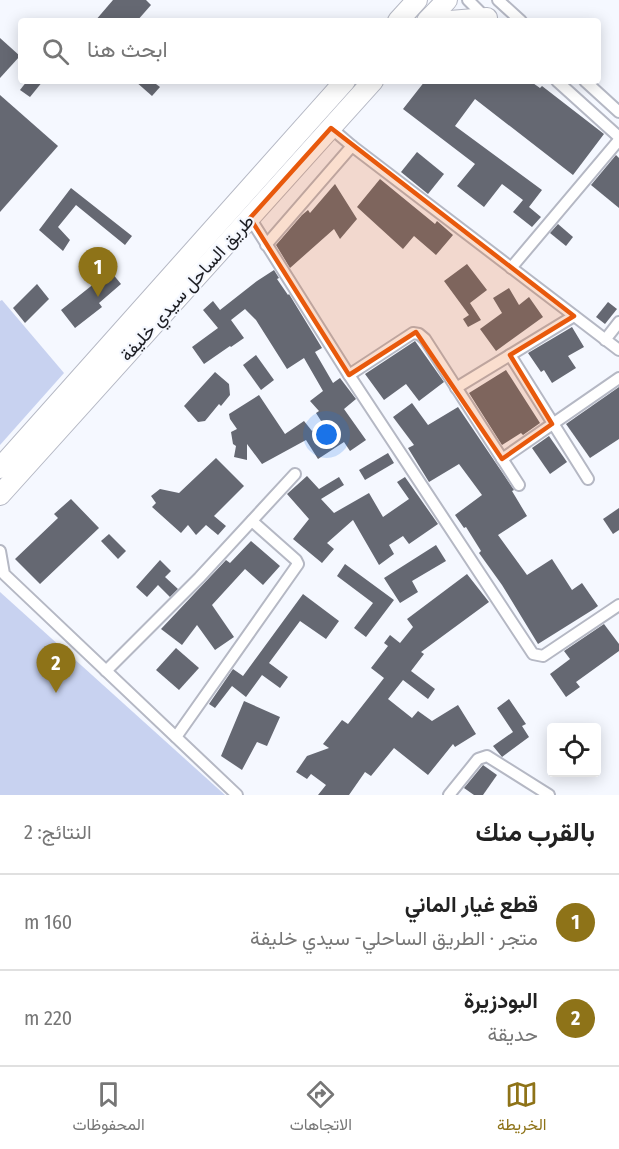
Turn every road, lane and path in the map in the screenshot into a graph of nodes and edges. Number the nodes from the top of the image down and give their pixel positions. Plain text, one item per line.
1 (417, 0) edge
2 (447, 0) edge
3 (468, 0) edge
4 (498, 0) edge
5 (401, 18) edge
6 (430, 18) edge
7 (486, 18) edge
8 (518, 18) edge
9 (342, 84) edge
10 (370, 84) edge
11 (560, 84) edge
12 (588, 84) edge
13 (619, 112) edge
14 (331, 128) junction
15 (619, 139) edge
16 (352, 146) junction
17 (250, 218) junction
18 (266, 245) junction
19 (511, 268) junction
20 (574, 316) junction
21 (619, 322) edge
22 (605, 340) junction
23 (619, 350) edge
24 (510, 355) junction
25 (349, 375) junction
26 (619, 378) edge
27 (456, 388) junction
28 (552, 424) junction
29 (502, 459) junction
30 (0, 468) edge
31 (295, 474) dead end
32 (588, 479) dead end
33 (519, 485) dead end
34 (0, 499) edge
35 (252, 521) junction
36 (0, 551) edge
37 (2, 575) edge
38 (619, 605) edge
39 (106, 671) junction
40 (176, 737) junction
41 (237, 795) edge
42 (449, 795) edge
43 (549, 795) edge

1 - 5 highway
2 - 6 highway
3 - 7 street
4 - 8 street
9 - 30 highway
10 - 14 highway, طريق الساحل سيدي خليفة
11 - 15 street
12 - 13 street
14 - 16 street
14 - 17 highway, طريق الساحل سيدي خليفة
15 - 19 street
16 - 18 street
16 - 19 street
17 - 18 street
17 - 34 highway, طريق الساحل سيدي خليفة
18 - 25 street
19 - 20 street
20 - 22 street
20 - 24 street
21 - 22 street
22 - 23 street
24 - 27 street
24 - 28 street
25 - 27 street
25 - 38 street
26 - 28 street
27 - 29 street
28 - 29 street
28 - 32 street
29 - 33 street
31 - 35 street
35 - 39 street
35 - 40 street
36 - 37 street
37 - 39 street
39 - 40 street
40 - 41 street
42 - 43 street

